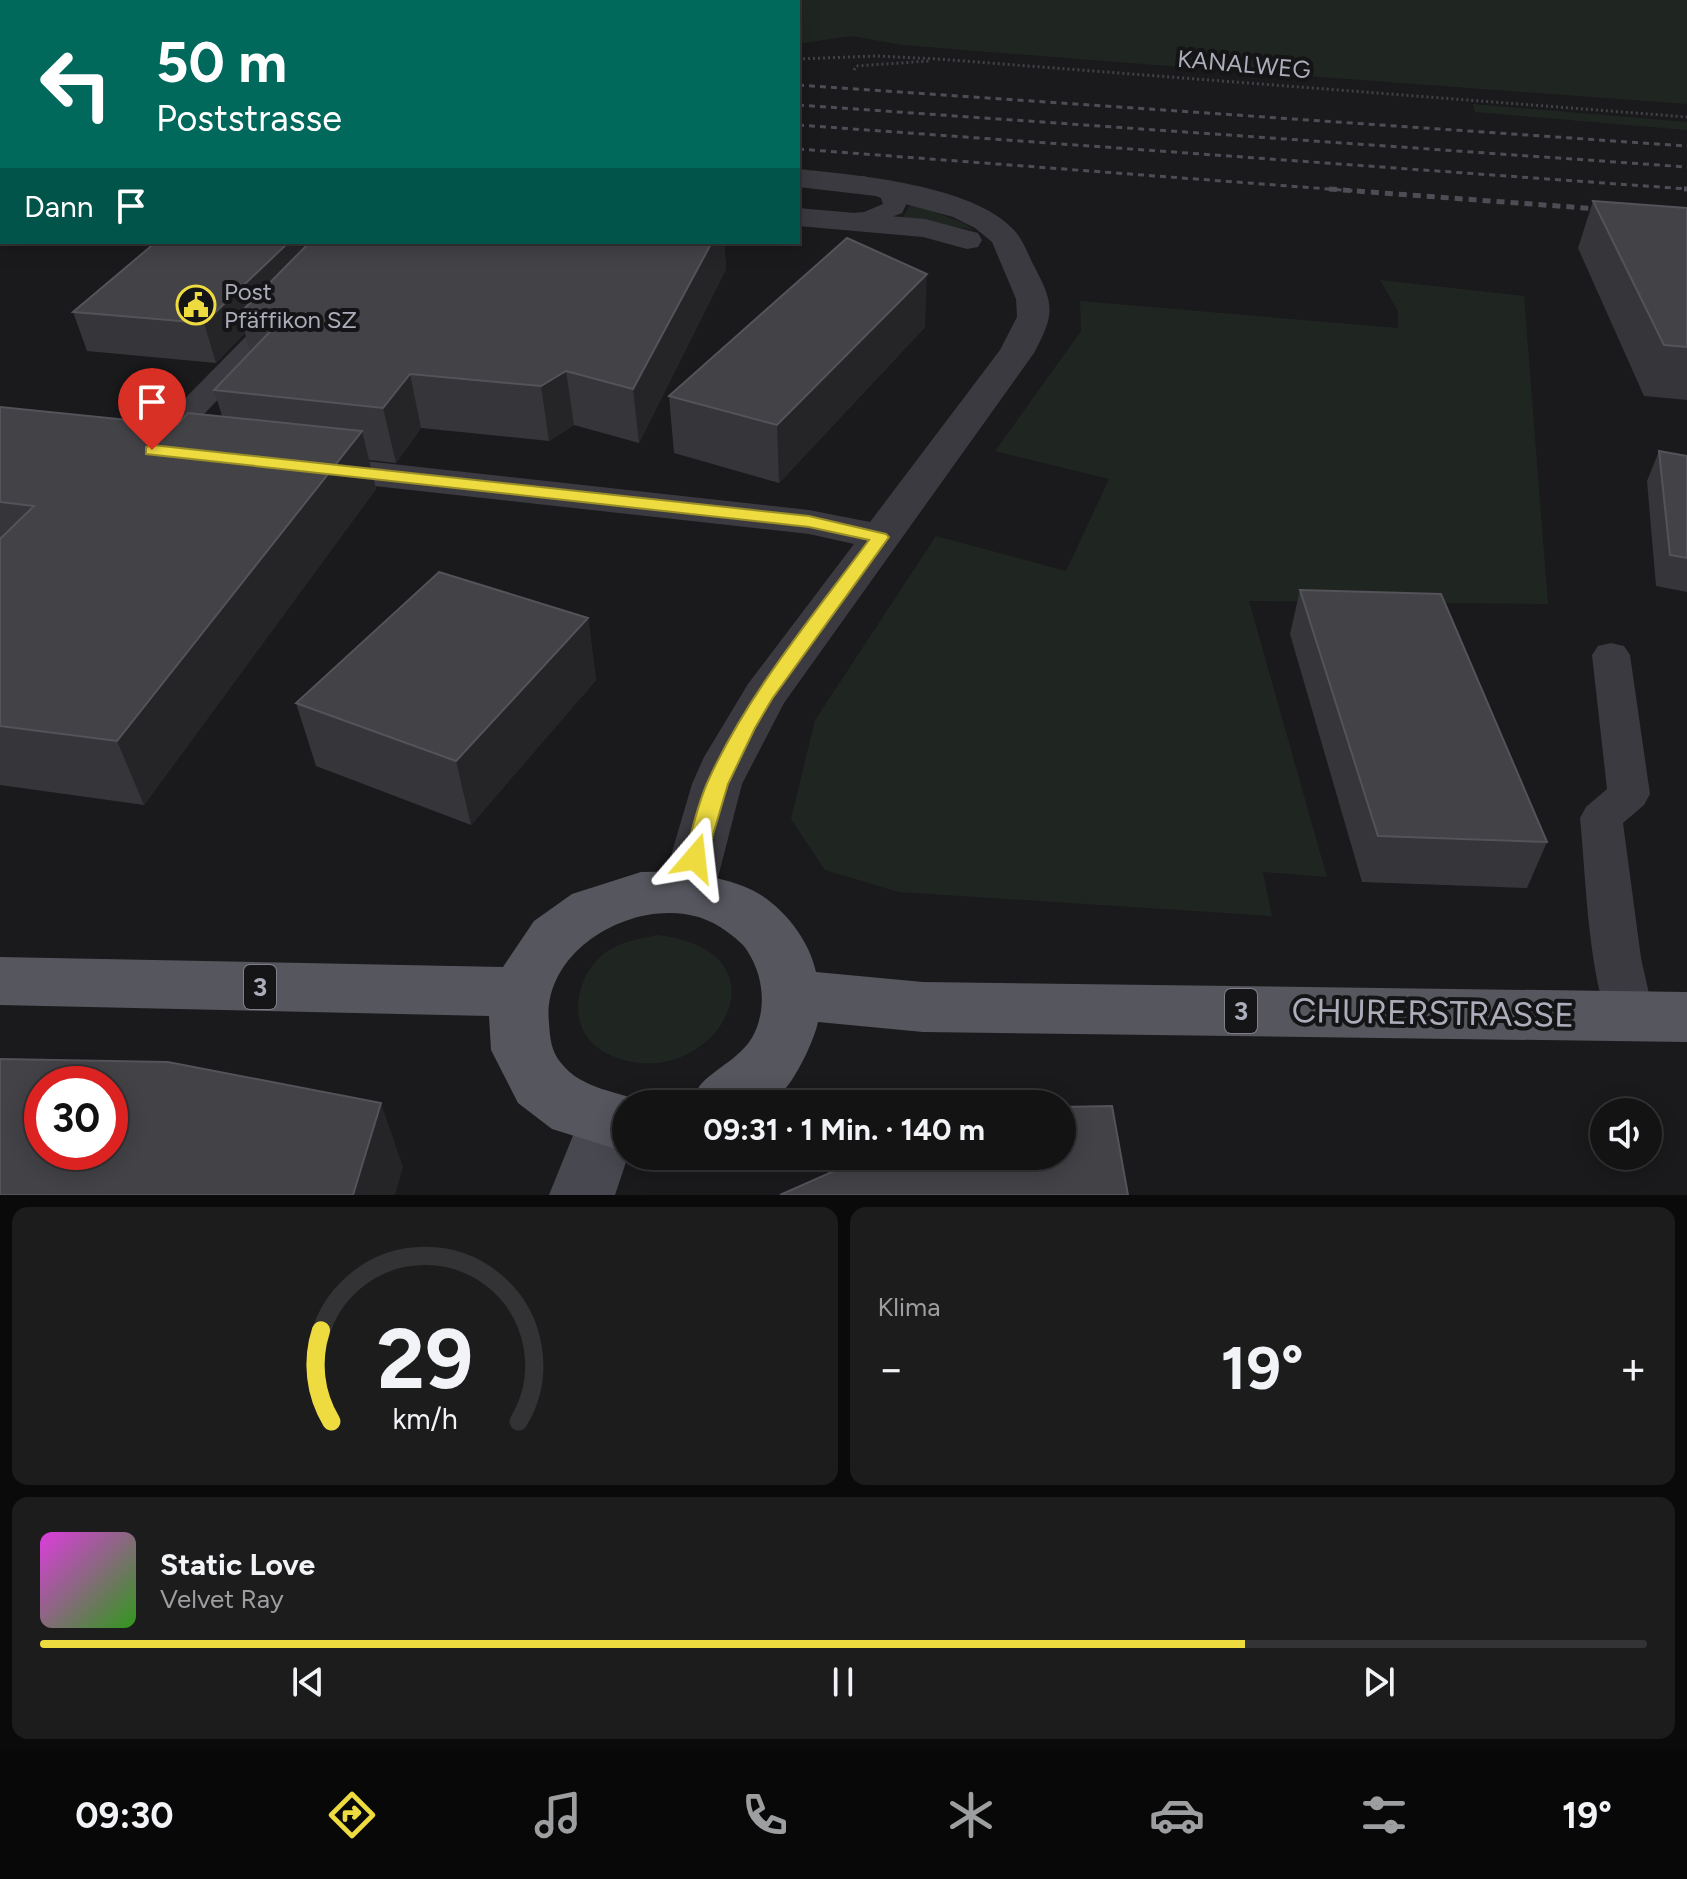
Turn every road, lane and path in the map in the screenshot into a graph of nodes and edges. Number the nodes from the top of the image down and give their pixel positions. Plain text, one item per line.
1 (800, 59) edge
2 (938, 59) junction
3 (854, 70) dead end
4 (1687, 117) edge
5 (800, 178) edge
6 (864, 183) junction
7 (800, 217) edge
8 (835, 220) junction
9 (1016, 263) junction
10 (301, 296) edge
11 (136, 448) joint
12 (197, 455) edge
13 (272, 463) edge
14 (880, 537) junction
15 (1611, 655) dead end
16 (687, 893) junction
17 (0, 981) edge
18 (520, 992) junction
19 (795, 995) junction
20 (1630, 1016) junction
21 (1687, 1017) edge
22 (742, 1090) edge
23 (612, 1120) edge
24 (612, 1132) edge
25 (582, 1195) edge

1 - 2 path, KANALWEG
2 - 3 path
2 - 4 path, KANALWEG
5 - 6 street
6 - 8 lane
6 - 9 street
7 - 8 street
8 - 9 street
9 - 14 street
10 - 11 lane
11 - 12 street
13 - 14 street
14 - 16 street
15 - 20 lane
16 - 18 main road
16 - 19 main road
17 - 18 main road, 3
18 - 23 main road
19 - 20 main road, CHURERSTRASSE / 3
19 - 22 main road
20 - 21 main road, CHURERSTRASSE / 3
24 - 25 street

